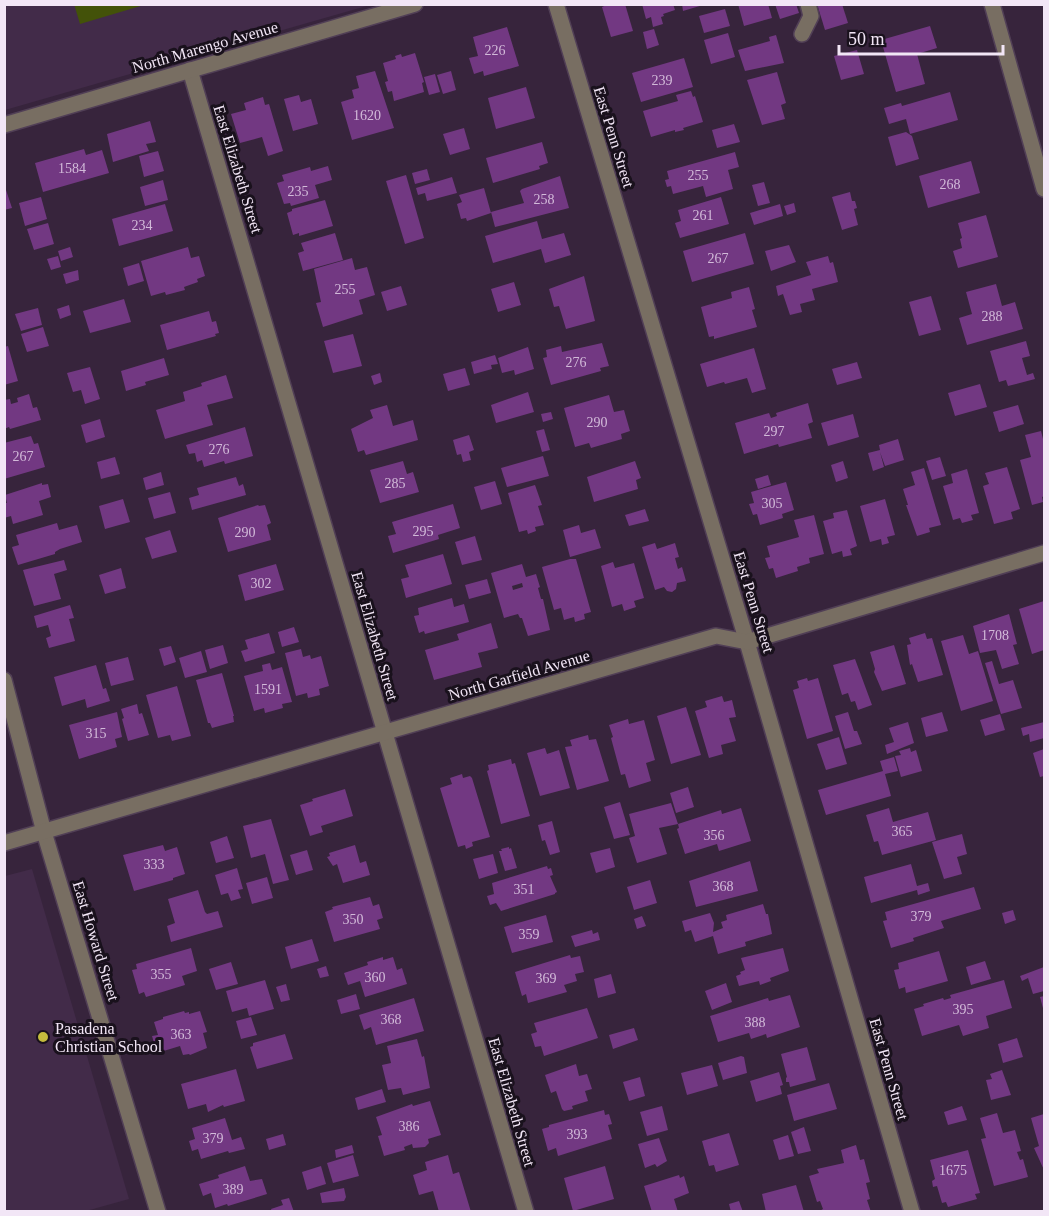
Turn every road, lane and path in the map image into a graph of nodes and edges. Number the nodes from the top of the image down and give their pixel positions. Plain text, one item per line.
1 (415, 4) edge
2 (556, 4) edge
3 (808, 4) edge
4 (992, 4) edge
5 (802, 34) dead end
6 (190, 70) junction
7 (4, 125) edge
8 (1044, 189) edge
9 (1044, 553) edge
10 (747, 642) junction
11 (4, 680) edge
12 (384, 732) junction
13 (44, 832) junction
14 (4, 843) edge
15 (158, 1212) edge
16 (526, 1212) edge
17 (912, 1212) edge

1 - 6 street, North Marengo Avenue
2 - 10 street, East Penn Street
3 - 5 street
4 - 8 street
6 - 7 street, North Marengo Avenue
6 - 12 street, East Elizabeth Street
9 - 10 street, North Garfield Avenue
10 - 12 street, North Garfield Avenue
10 - 17 street, East Penn Street
11 - 13 street, East Howard Street
12 - 13 street, North Garfield Avenue
12 - 16 street, East Elizabeth Street
13 - 14 street, North Garfield Avenue
13 - 15 street, East Howard Street

